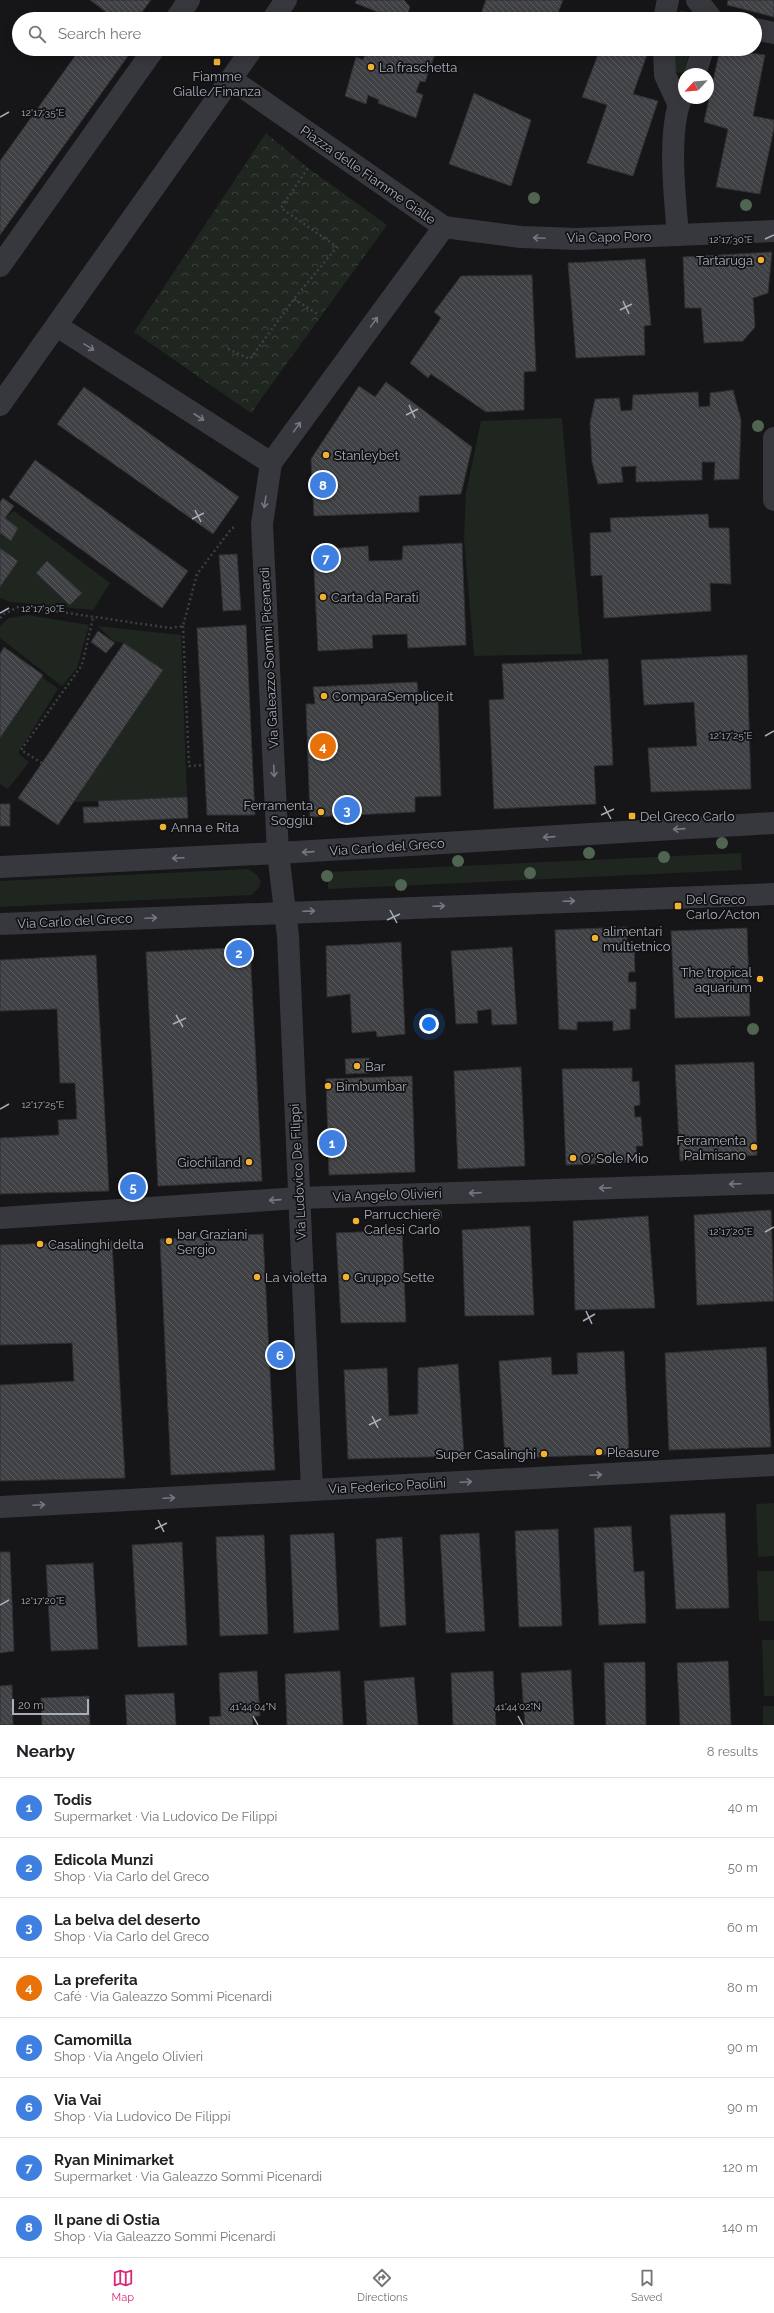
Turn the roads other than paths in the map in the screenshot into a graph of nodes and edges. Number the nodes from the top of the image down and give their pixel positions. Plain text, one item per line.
1 (189, 0) edge
2 (286, 0) edge
3 (668, 0) edge
4 (697, 0) edge
5 (716, 0) edge
6 (181, 12) edge
7 (277, 12) edge
8 (665, 12) edge
9 (707, 12) edge
10 (714, 12) edge
11 (762, 30) edge
12 (774, 33) edge
13 (149, 56) edge
14 (247, 56) edge
15 (664, 56) edge
16 (701, 56) edge
17 (697, 68) edge
18 (231, 79) junction
19 (678, 94) edge
20 (680, 104) edge
21 (444, 228) junction
22 (774, 231) edge
23 (678, 235) junction
24 (0, 266) edge
25 (56, 326) junction
26 (0, 405) edge
27 (774, 438) edge
28 (271, 463) junction
29 (774, 500) edge
30 (774, 823) edge
31 (278, 854) junction
32 (0, 867) edge
33 (774, 894) edge
34 (284, 912) junction
35 (0, 924) edge
36 (774, 1183) edge
37 (299, 1198) junction
38 (0, 1218) edge
39 (774, 1465) edge
40 (312, 1490) junction
41 (0, 1507) edge

1 - 6 street
2 - 7 street
3 - 8 street
4 - 9 street
5 - 10 street
11 - 12 street
13 - 24 street
14 - 18 street
15 - 19 street
16 - 17 street
18 - 21 street, Piazza delle Fiamme Gialle
18 - 25 street
20 - 23 street
23 -> 21 street, Via Capo Poro
28 -> 21 street, Piazza delle Fiamme Gialle
22 - 23 street, Via Capo Poro
25 - 26 street
25 -> 28 street
27 - 29 street
28 -> 31 street, Via Galeazzo Sommi Picenardi
30 -> 31 street, Via Carlo del Greco
31 -> 32 street, Via Carlo del Greco
31 - 34 street, Via Ludovico De Filippi
34 -> 33 street, Via Carlo del Greco
35 -> 34 street, Via Carlo del Greco
34 - 37 street, Via Ludovico De Filippi
36 -> 37 street, Via Angelo Olivieri
37 -> 38 street, Via Angelo Olivieri
37 - 40 street, Via Ludovico De Filippi
40 -> 39 street, Via Federico Paolini
41 -> 40 street, Via Federico Paolini

